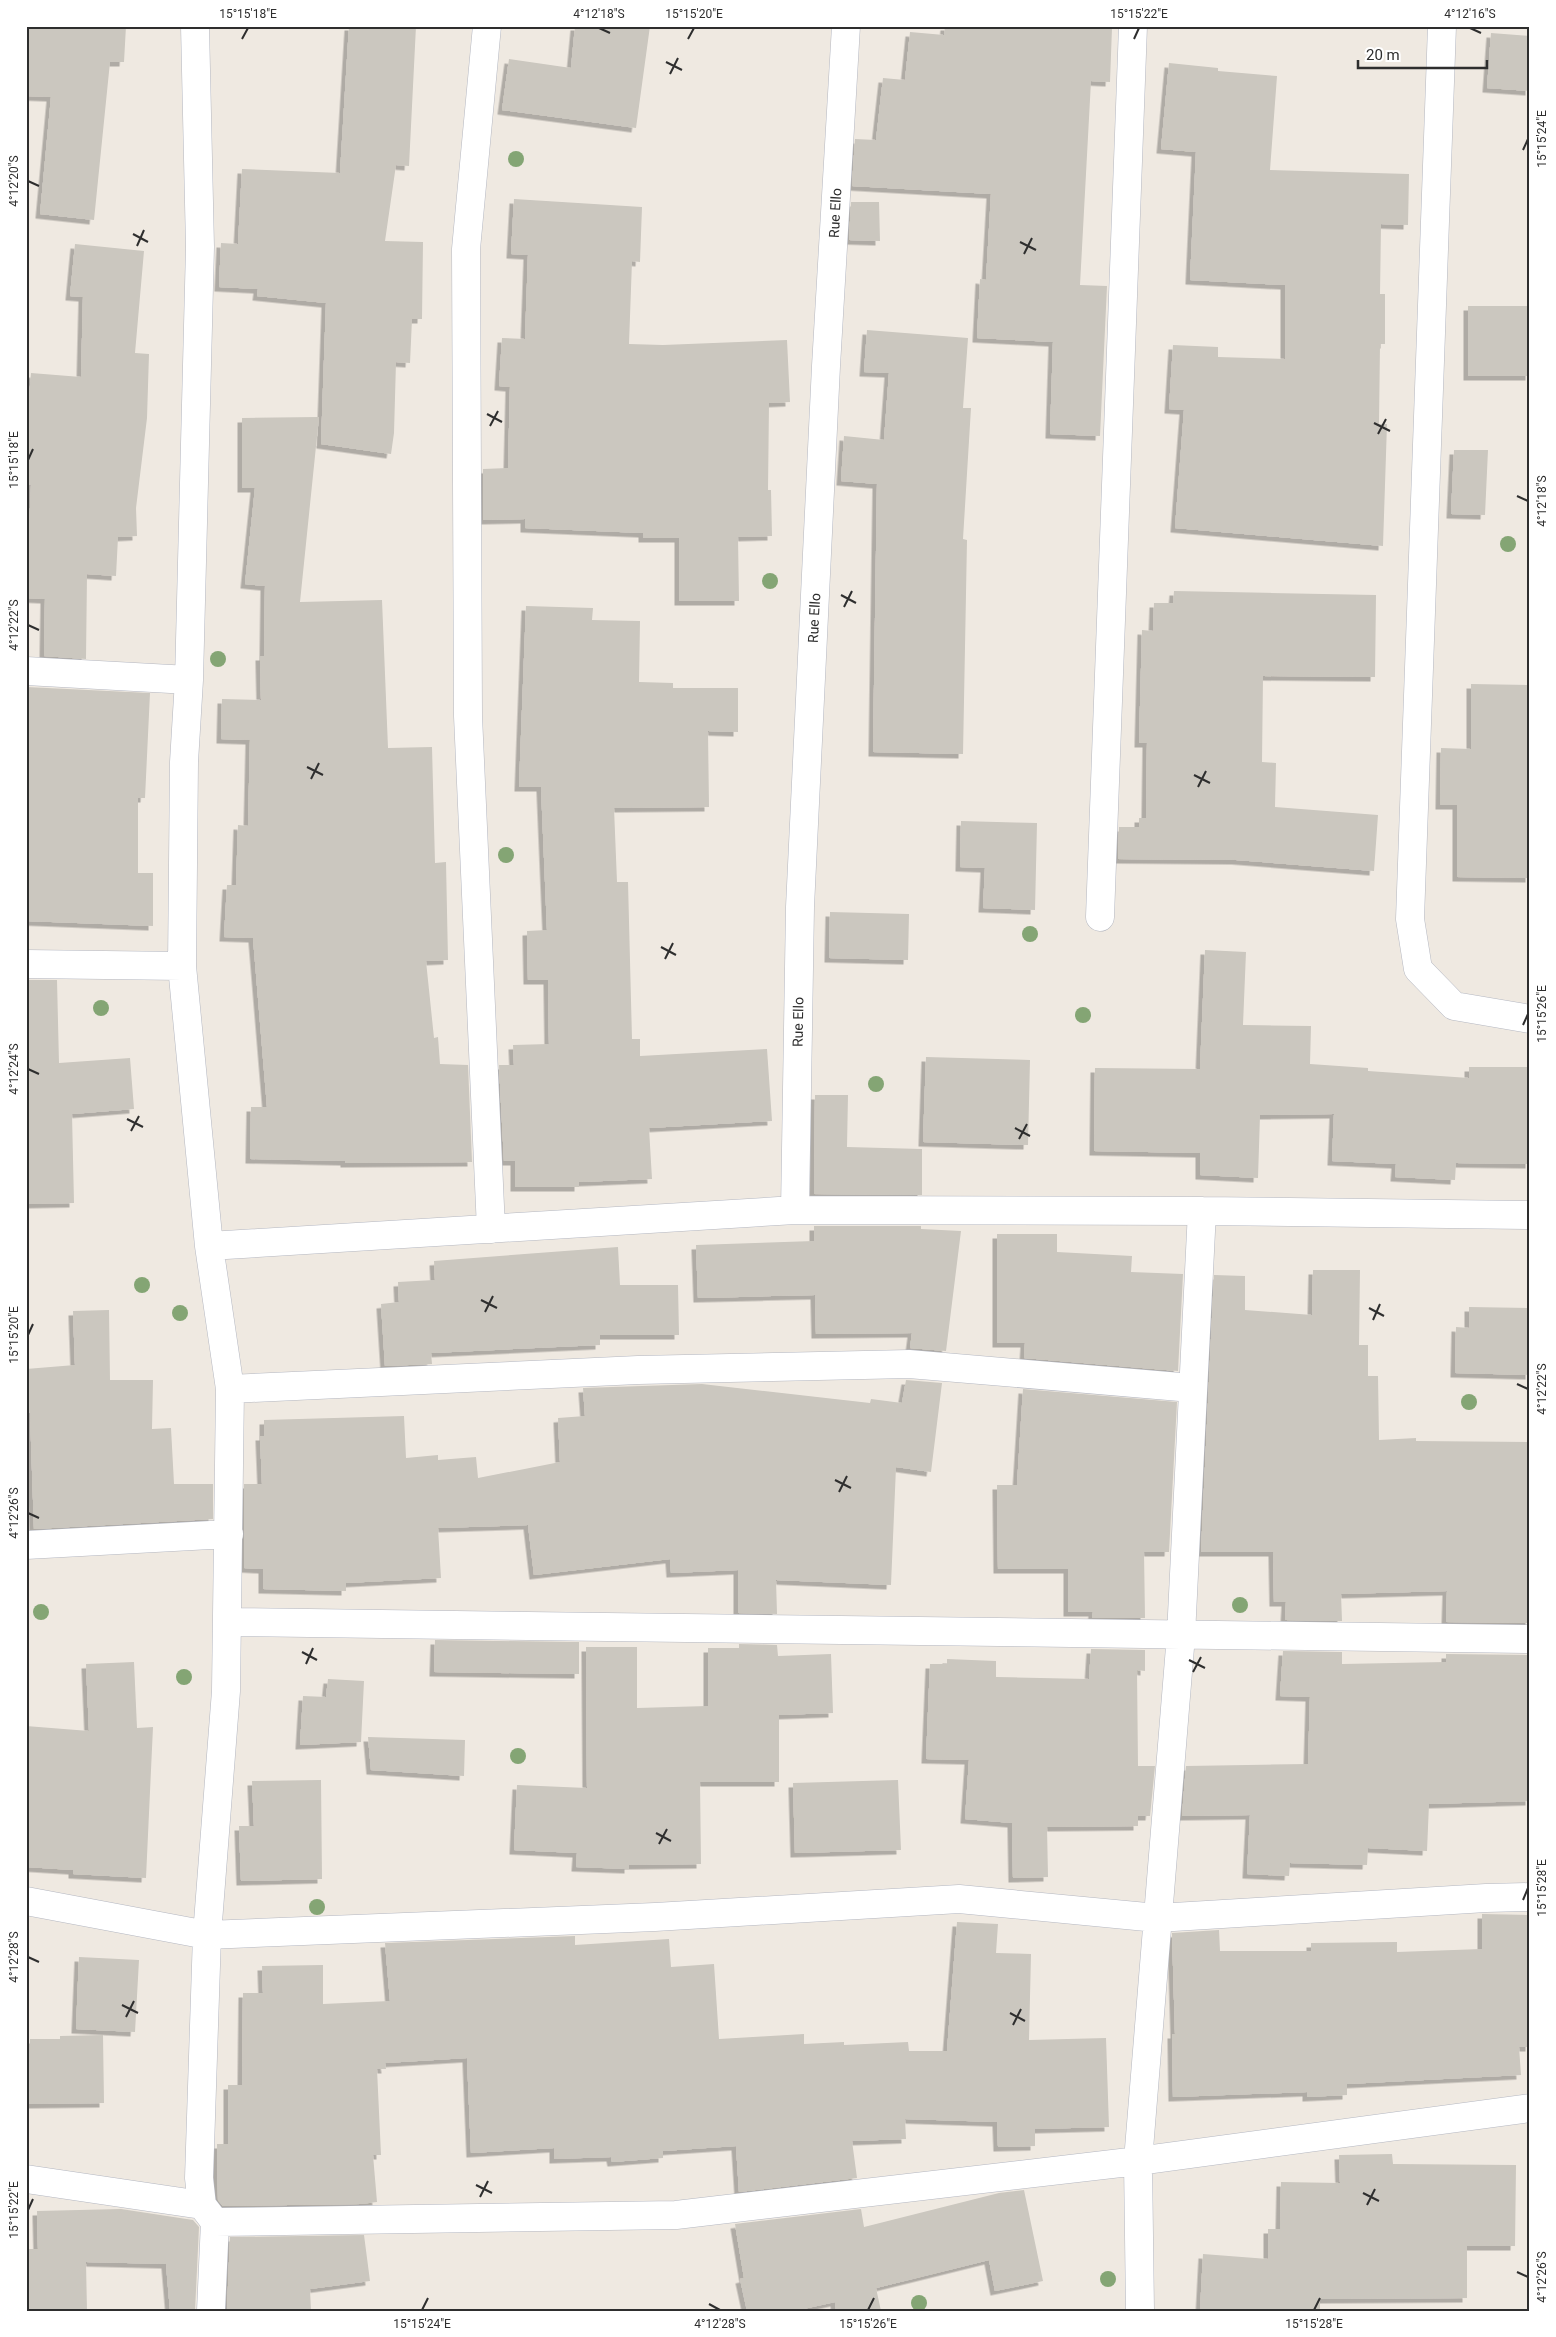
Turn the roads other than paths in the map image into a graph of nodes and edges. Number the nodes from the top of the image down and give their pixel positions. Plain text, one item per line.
1 (195, 26) edge
2 (487, 26) edge
3 (846, 26) edge
4 (1133, 26) edge
5 (1442, 26) edge
6 (26, 671) edge
7 (189, 680) junction
8 (1100, 918) dead end
9 (26, 964) edge
10 (182, 966) junction
11 (1530, 1019) edge
12 (795, 1210) junction
13 (1202, 1211) junction
14 (1530, 1215) edge
15 (491, 1229) junction
16 (209, 1246) junction
17 (1192, 1388) junction
18 (230, 1389) junction
19 (229, 1534) junction
20 (26, 1545) edge
21 (228, 1622) junction
22 (1180, 1635) junction
23 (1530, 1639) edge
24 (1530, 1897) edge
25 (26, 1901) edge
26 (1157, 1918) junction
27 (208, 1935) junction
28 (1530, 2108) edge
29 (1138, 2160) junction
30 (26, 2178) edge
31 (208, 2213) junction
32 (211, 2311) edge
33 (1140, 2311) edge

1 - 7 street
2 - 15 street
3 - 12 street, Rue Ello
4 - 8 street
5 - 11 street
6 - 7 street
7 - 10 street
9 - 10 street
10 - 16 street
12 - 13 street
12 - 15 street
13 - 14 street
13 - 17 street
15 - 16 street
16 - 18 street
17 - 18 street
17 - 22 street
18 - 19 street
19 - 20 street
19 - 21 street
21 - 22 street
21 - 27 street
22 - 23 street
22 - 26 street
24 - 26 street
25 - 27 street
26 - 27 street
26 - 29 street
27 - 31 street
28 - 29 street
29 - 31 street
29 - 33 street
30 - 31 street
31 - 32 street

